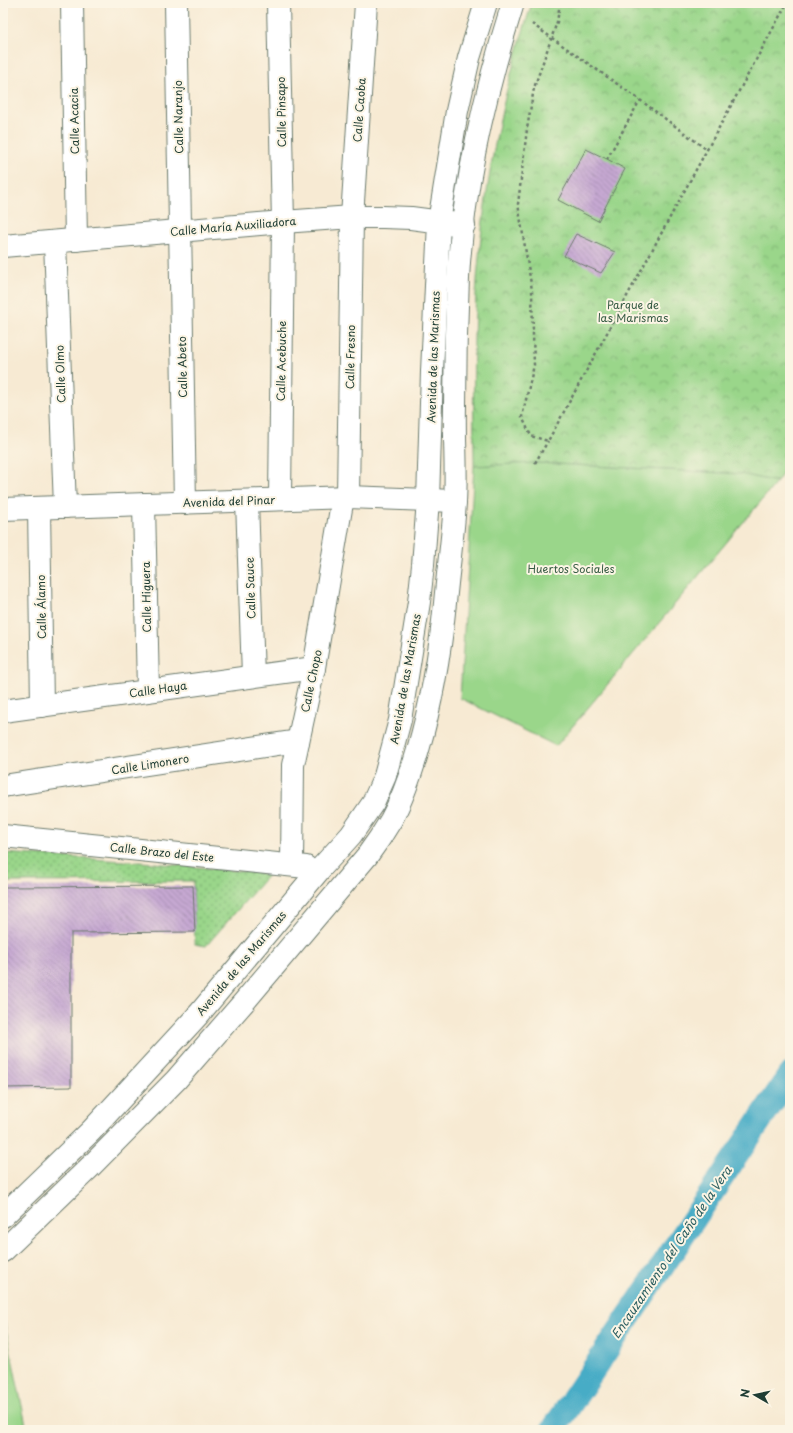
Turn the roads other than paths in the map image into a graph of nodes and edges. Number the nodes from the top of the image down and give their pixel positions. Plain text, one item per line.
1 (72, 3) edge
2 (176, 3) edge
3 (278, 3) edge
4 (366, 3) edge
5 (486, 3) edge
6 (514, 8) edge
7 (352, 217) junction
8 (283, 222) junction
9 (439, 222) junction
10 (464, 225) junction
11 (179, 231) junction
12 (66, 241) junction
13 (3, 246) edge
14 (346, 497) junction
15 (280, 499) junction
16 (246, 500) junction
17 (428, 500) junction
18 (455, 501) junction
19 (185, 503) junction
20 (144, 504) junction
21 (65, 507) junction
22 (39, 508) junction
23 (3, 509) edge
24 (314, 668) junction
25 (253, 676) junction
26 (148, 691) junction
27 (42, 706) junction
28 (3, 711) edge
29 (298, 741) junction
30 (3, 786) edge
31 (3, 836) edge
32 (292, 865) junction
33 (321, 868) junction
34 (3, 1216) edge
35 (3, 1251) edge

1 - 12 street, Calle Acacia
2 - 11 street, Calle Naranjo
3 - 8 street, Calle Pinsapo
4 - 7 street, Calle Caoba
5 - 9 street, Avenida de las Marismas
6 - 10 street, Avenida de las Marismas
7 - 8 street, Calle María Auxiliadora
7 - 9 street, Calle María Auxiliadora
7 - 14 street, Calle Fresno
8 - 11 street, Calle María Auxiliadora
8 - 15 street, Calle Acebuche
9 - 10 street, Calle María Auxiliadora
9 - 17 street, Avenida de las Marismas
10 - 18 street, Avenida de las Marismas
11 - 12 street, Calle María Auxiliadora
11 - 19 street, Calle Abeto
12 - 13 street, Calle María Auxiliadora
12 - 21 street, Calle Olmo
14 - 15 street, Avenida del Pinar
14 - 17 street, Avenida del Pinar
14 - 24 street, Calle Chopo
15 - 16 street, Avenida del Pinar
16 - 19 street, Avenida del Pinar
16 - 25 street, Calle Sauce
17 - 18 street, Avenida del Pinar
17 - 33 street, Avenida de las Marismas
18 - 35 street, Avenida de las Marismas
19 - 20 street, Avenida del Pinar
20 - 21 street, Avenida del Pinar
20 - 26 street, Calle Higuera
21 - 22 street, Avenida del Pinar
22 - 23 street, Avenida del Pinar
22 - 27 street, Calle Álamo
24 - 25 street, Calle Haya
24 - 29 street, Calle Chopo
25 - 26 street, Calle Haya
26 - 27 street, Calle Haya
27 - 28 street, Calle Haya
29 - 30 street, Calle Limonero
29 - 32 street, Calle Chopo
31 - 32 street, Calle Brazo del Este
32 - 33 street, Calle Brazo del Este
33 - 34 street, Avenida de las Marismas

